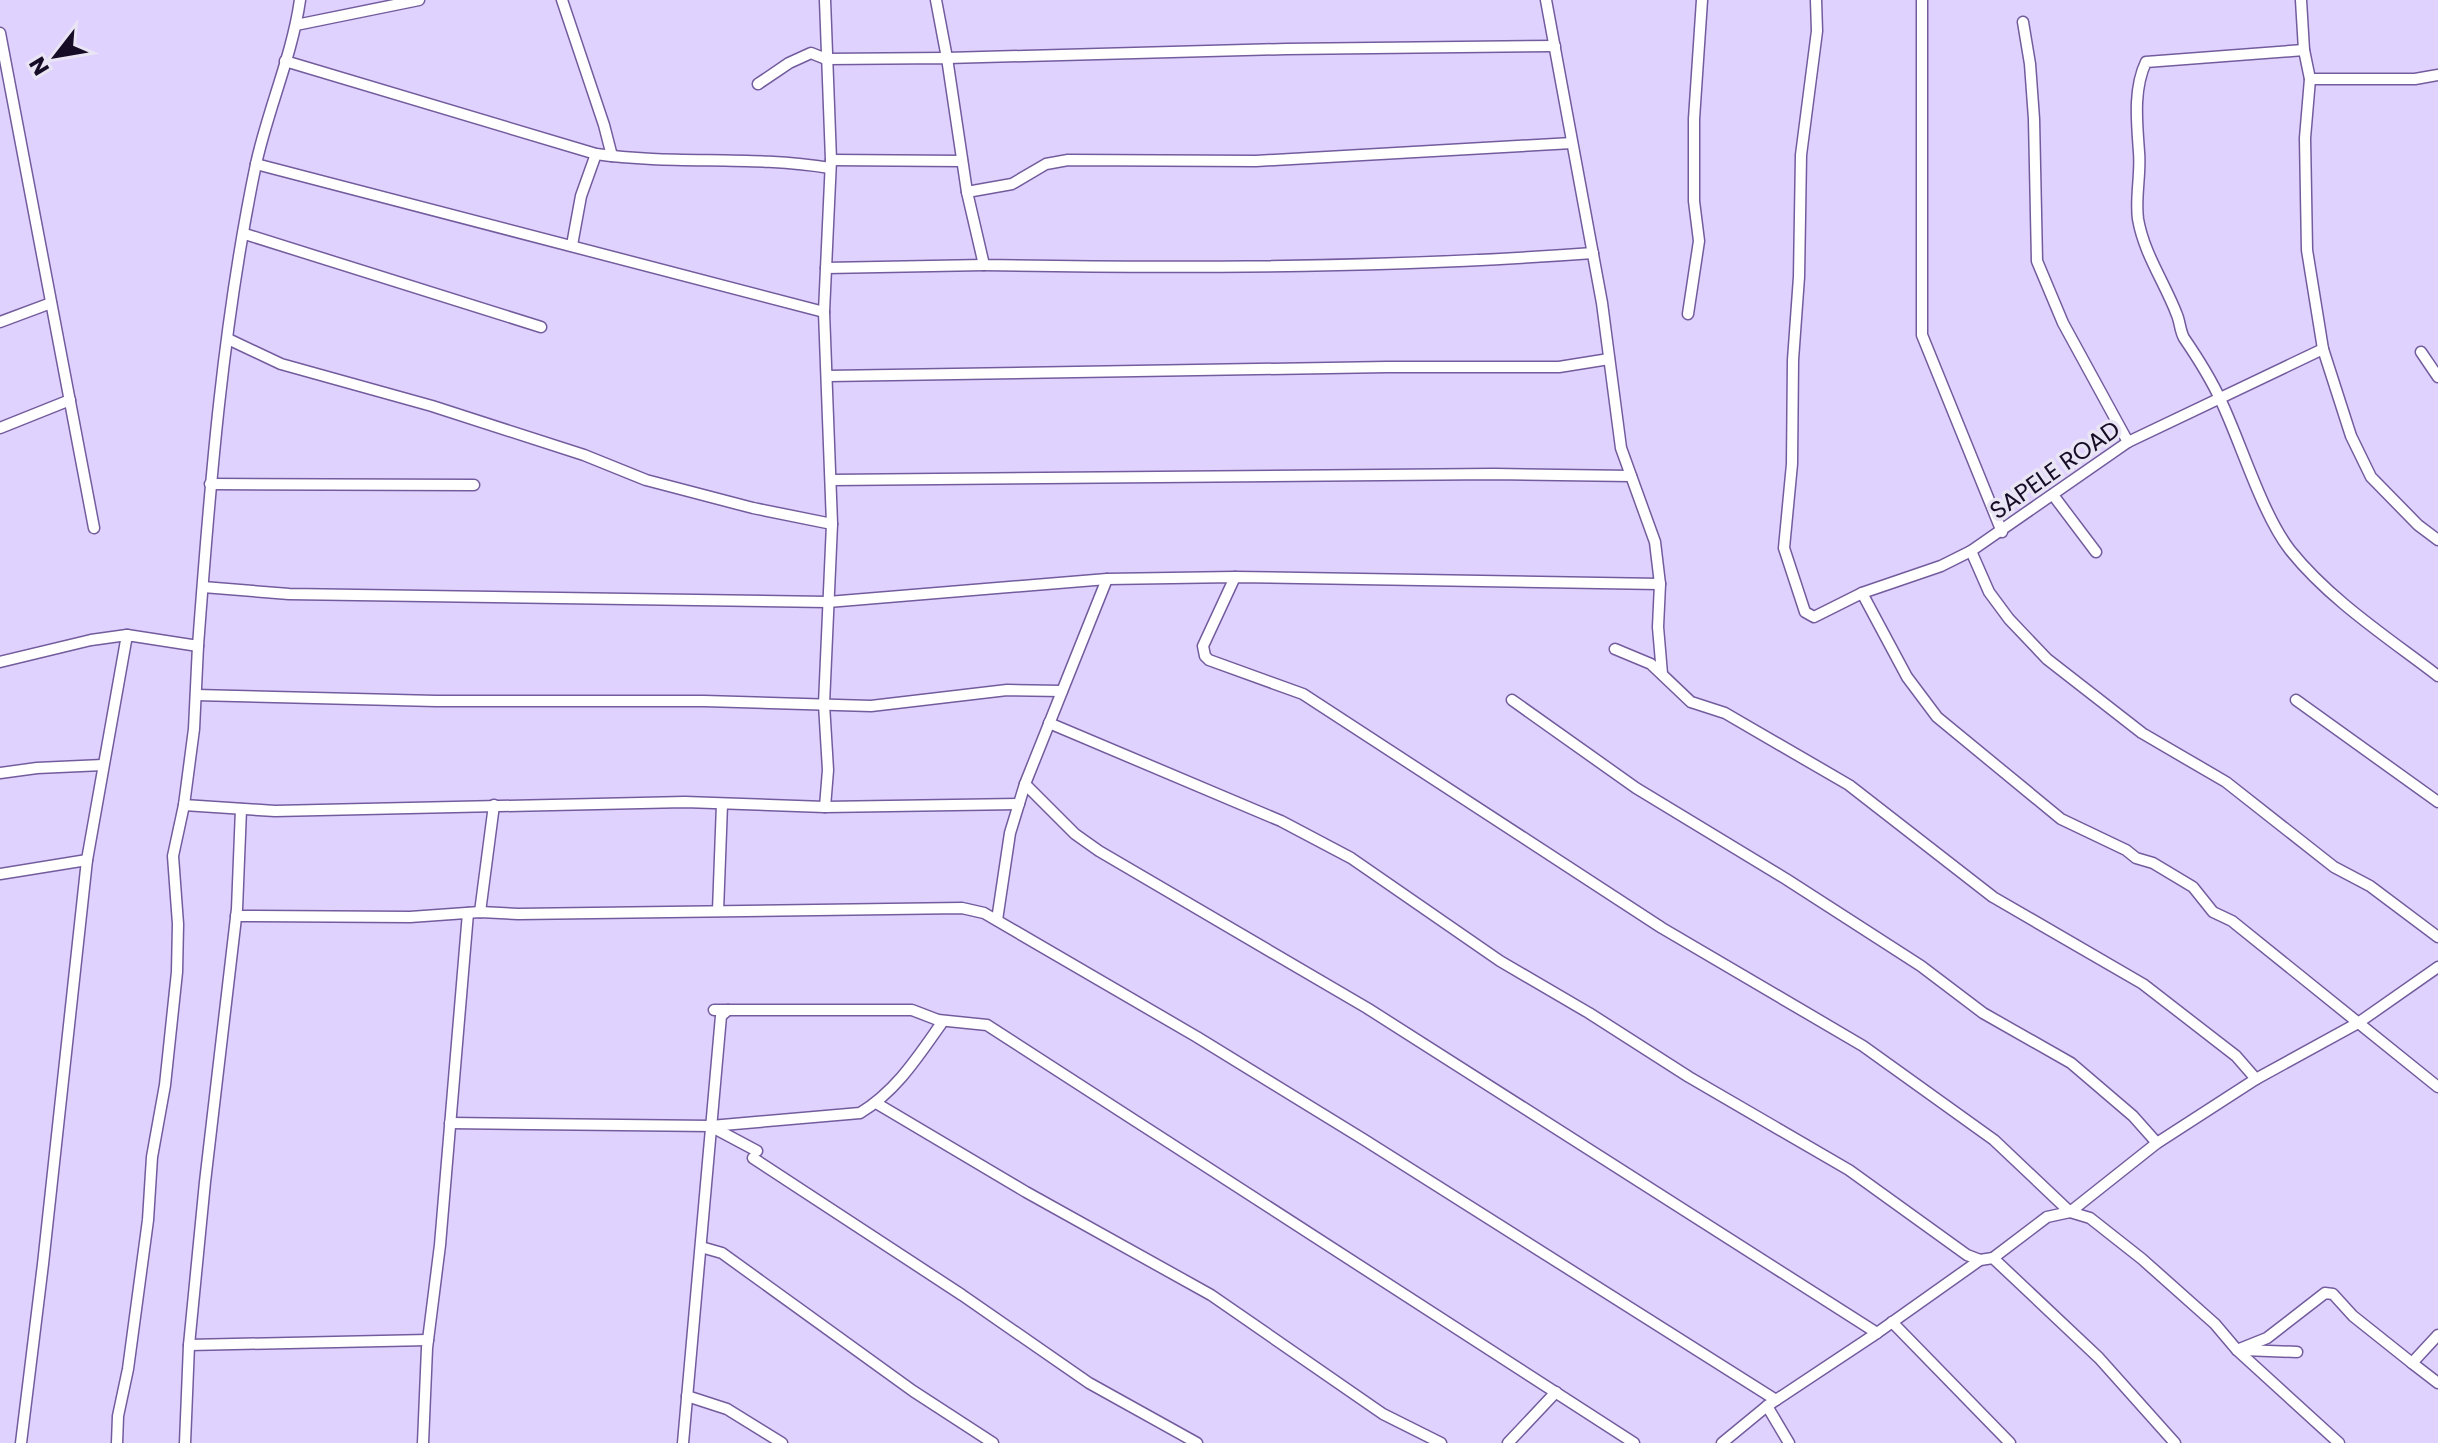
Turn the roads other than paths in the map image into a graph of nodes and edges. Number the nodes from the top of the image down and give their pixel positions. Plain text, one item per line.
1 (300, 0) edge
2 (419, 0) edge
3 (562, 0) edge
4 (825, 0) edge
5 (936, 0) edge
6 (1546, 0) edge
7 (1702, 0) edge
8 (1816, 0) edge
9 (1922, 0) edge
10 (2301, 0) edge
11 (2023, 22) dead end
12 (296, 25) junction
13 (0, 33) edge
14 (1555, 46) junction
15 (2304, 50) junction
16 (947, 58) junction
17 (826, 59) junction
18 (285, 61) junction
19 (2438, 75) edge
20 (2310, 79) junction
21 (758, 84) dead end
22 (1572, 143) junction
23 (596, 154) junction
24 (612, 156) junction
25 (962, 161) junction
26 (256, 164) junction
27 (831, 164) junction
28 (967, 192) junction
29 (245, 234) junction
30 (572, 245) junction
31 (1593, 253) junction
32 (984, 265) junction
33 (826, 268) junction
34 (51, 303) junction
35 (824, 312) junction
36 (1688, 314) dead end
37 (0, 322) edge
38 (541, 327) dead end
39 (228, 339) junction
40 (2323, 349) junction
41 (2421, 352) dead end
42 (1609, 359) junction
43 (828, 376) junction
44 (2438, 377) edge
45 (2219, 397) junction
46 (70, 400) junction
47 (0, 428) edge
48 (2128, 442) junction
49 (1631, 476) junction
50 (831, 480) junction
51 (210, 484) junction
52 (474, 485) dead end
53 (2053, 495) junction
54 (832, 524) junction
55 (94, 528) dead end
56 (2002, 532) junction
57 (2438, 540) edge
58 (1971, 551) junction
59 (2096, 552) dead end
60 (1235, 577) junction
61 (1107, 579) junction
62 (1660, 584) junction
63 (203, 587) junction
64 (1862, 593) junction
65 (828, 602) junction
66 (127, 635) junction
67 (198, 646) junction
68 (1615, 649) dead end
69 (0, 662) edge
70 (1662, 674) junction
71 (2438, 676) edge
72 (1062, 691) junction
73 (196, 695) junction
74 (1512, 700) dead end
75 (2296, 700) dead end
76 (824, 704) junction
77 (1049, 723) junction
78 (103, 765) junction
79 (0, 773) edge
80 (1025, 784) junction
81 (2438, 802) edge
82 (722, 804) junction
83 (1019, 804) junction
84 (184, 805) junction
85 (494, 805) junction
86 (825, 807) junction
87 (241, 809) junction
88 (87, 860) junction
89 (0, 874) edge
90 (718, 911) junction
91 (480, 912) junction
92 (468, 913) junction
93 (236, 916) junction
94 (997, 920) junction
95 (2438, 937) edge
96 (2438, 967) edge
97 (714, 1010) dead end
98 (728, 1010) junction
99 (938, 1020) junction
100 (2358, 1023) junction
101 (2256, 1079) junction
102 (2438, 1087) edge
103 (876, 1103) junction
104 (450, 1123) junction
105 (711, 1126) junction
106 (2157, 1143) junction
107 (2070, 1212) junction
108 (701, 1247) junction
109 (1993, 1258) junction
110 (1980, 1260) junction
111 (1892, 1322) junction
112 (1877, 1333) junction
113 (2438, 1335) edge
114 (428, 1340) junction
115 (189, 1345) junction
116 (2237, 1350) junction
117 (2297, 1352) dead end
118 (2412, 1363) junction
119 (2438, 1383) edge
120 (1556, 1392) junction
121 (687, 1396) junction
122 (1771, 1403) junction
123 (21, 1443) edge
124 (117, 1443) edge
125 (185, 1443) edge
126 (423, 1443) edge
127 (683, 1443) edge
128 (782, 1443) edge
129 (993, 1443) edge
130 (1197, 1443) edge
131 (1441, 1443) edge
132 (1508, 1443) edge
133 (1634, 1443) edge
134 (1722, 1443) edge
135 (1789, 1443) edge
136 (2010, 1443) edge
137 (2175, 1443) edge
138 (2339, 1443) edge

1 - 12 street
2 - 12 street
3 - 24 street
4 - 17 street
5 - 16 street
6 - 14 street
7 - 36 street
8 - 64 street, SAPELE ROAD
9 - 56 street
10 - 15 street
11 - 48 street
12 - 18 street
13 - 34 street
14 - 16 street
14 - 22 street
15 - 20 street
15 - 45 street
16 - 17 street
16 - 25 street
17 - 21 street
17 - 27 street
18 - 23 street
18 - 26 street
19 - 20 street
20 - 40 street
22 - 28 street
22 - 31 street
23 - 24 street
23 - 30 street
24 - 27 street
25 - 27 street
25 - 28 street
26 - 29 street
26 - 30 street
27 - 33 street
28 - 32 street
29 - 38 street
29 - 39 street
30 - 35 street
31 - 32 street
31 - 42 street
32 - 33 street
33 - 35 street
34 - 37 street
34 - 46 street
35 - 43 street
39 - 51 street
39 - 54 street
40 - 45 street, SAPELE ROAD
40 - 57 street
41 - 44 street
42 - 43 street
42 - 49 street
43 - 50 street
45 - 48 street, SAPELE ROAD
45 - 71 street
46 - 47 street
46 - 55 street
48 - 53 street, SAPELE ROAD
49 - 50 street
49 - 62 street
50 - 54 street
51 - 52 street
51 - 63 street
53 - 56 street, SAPELE ROAD
53 - 59 street
54 - 65 street
56 - 58 street, SAPELE ROAD
58 - 64 street, SAPELE ROAD
58 - 95 street
60 - 61 street
60 - 62 street
60 - 107 street
61 - 65 street
61 - 72 street
62 - 70 street
63 - 65 street
63 - 67 street
64 - 100 street
65 - 76 street
66 - 67 street
66 - 69 street
66 - 78 street
67 - 73 street
68 - 70 street
70 - 101 street
72 - 76 street
72 - 77 street
73 - 76 street
73 - 84 street
74 - 106 street
75 - 81 street
76 - 86 street
77 - 80 street
77 - 110 street
78 - 79 street
78 - 88 street
80 - 83 street
80 - 112 street
82 - 85 street
82 - 86 street
82 - 90 street
83 - 86 street
83 - 94 street
84 - 87 street
84 - 124 street
85 - 87 street
85 - 91 street
87 - 93 street
88 - 89 street
88 - 123 street
90 - 91 street
90 - 94 street
91 - 92 street
92 - 93 street
92 - 104 street
93 - 115 street
94 - 122 street
96 - 100 street
97 - 98 street
98 - 99 street
98 - 105 street
99 - 103 street
99 - 120 street
100 - 101 street
100 - 102 street
101 - 106 street
103 - 105 street
103 - 131 street
104 - 105 street
104 - 114 street
105 - 108 street
105 - 130 street
106 - 107 street
107 - 109 street
107 - 116 street
108 - 121 street
108 - 129 street
109 - 110 street
109 - 137 street
110 - 111 street
111 - 112 street
111 - 136 street
112 - 122 street
113 - 118 street
114 - 115 street
114 - 126 street
115 - 125 street
116 - 117 street
116 - 118 street
116 - 138 street
118 - 119 street
120 - 132 street
120 - 133 street
121 - 127 street
121 - 128 street
122 - 134 street
122 - 135 street

